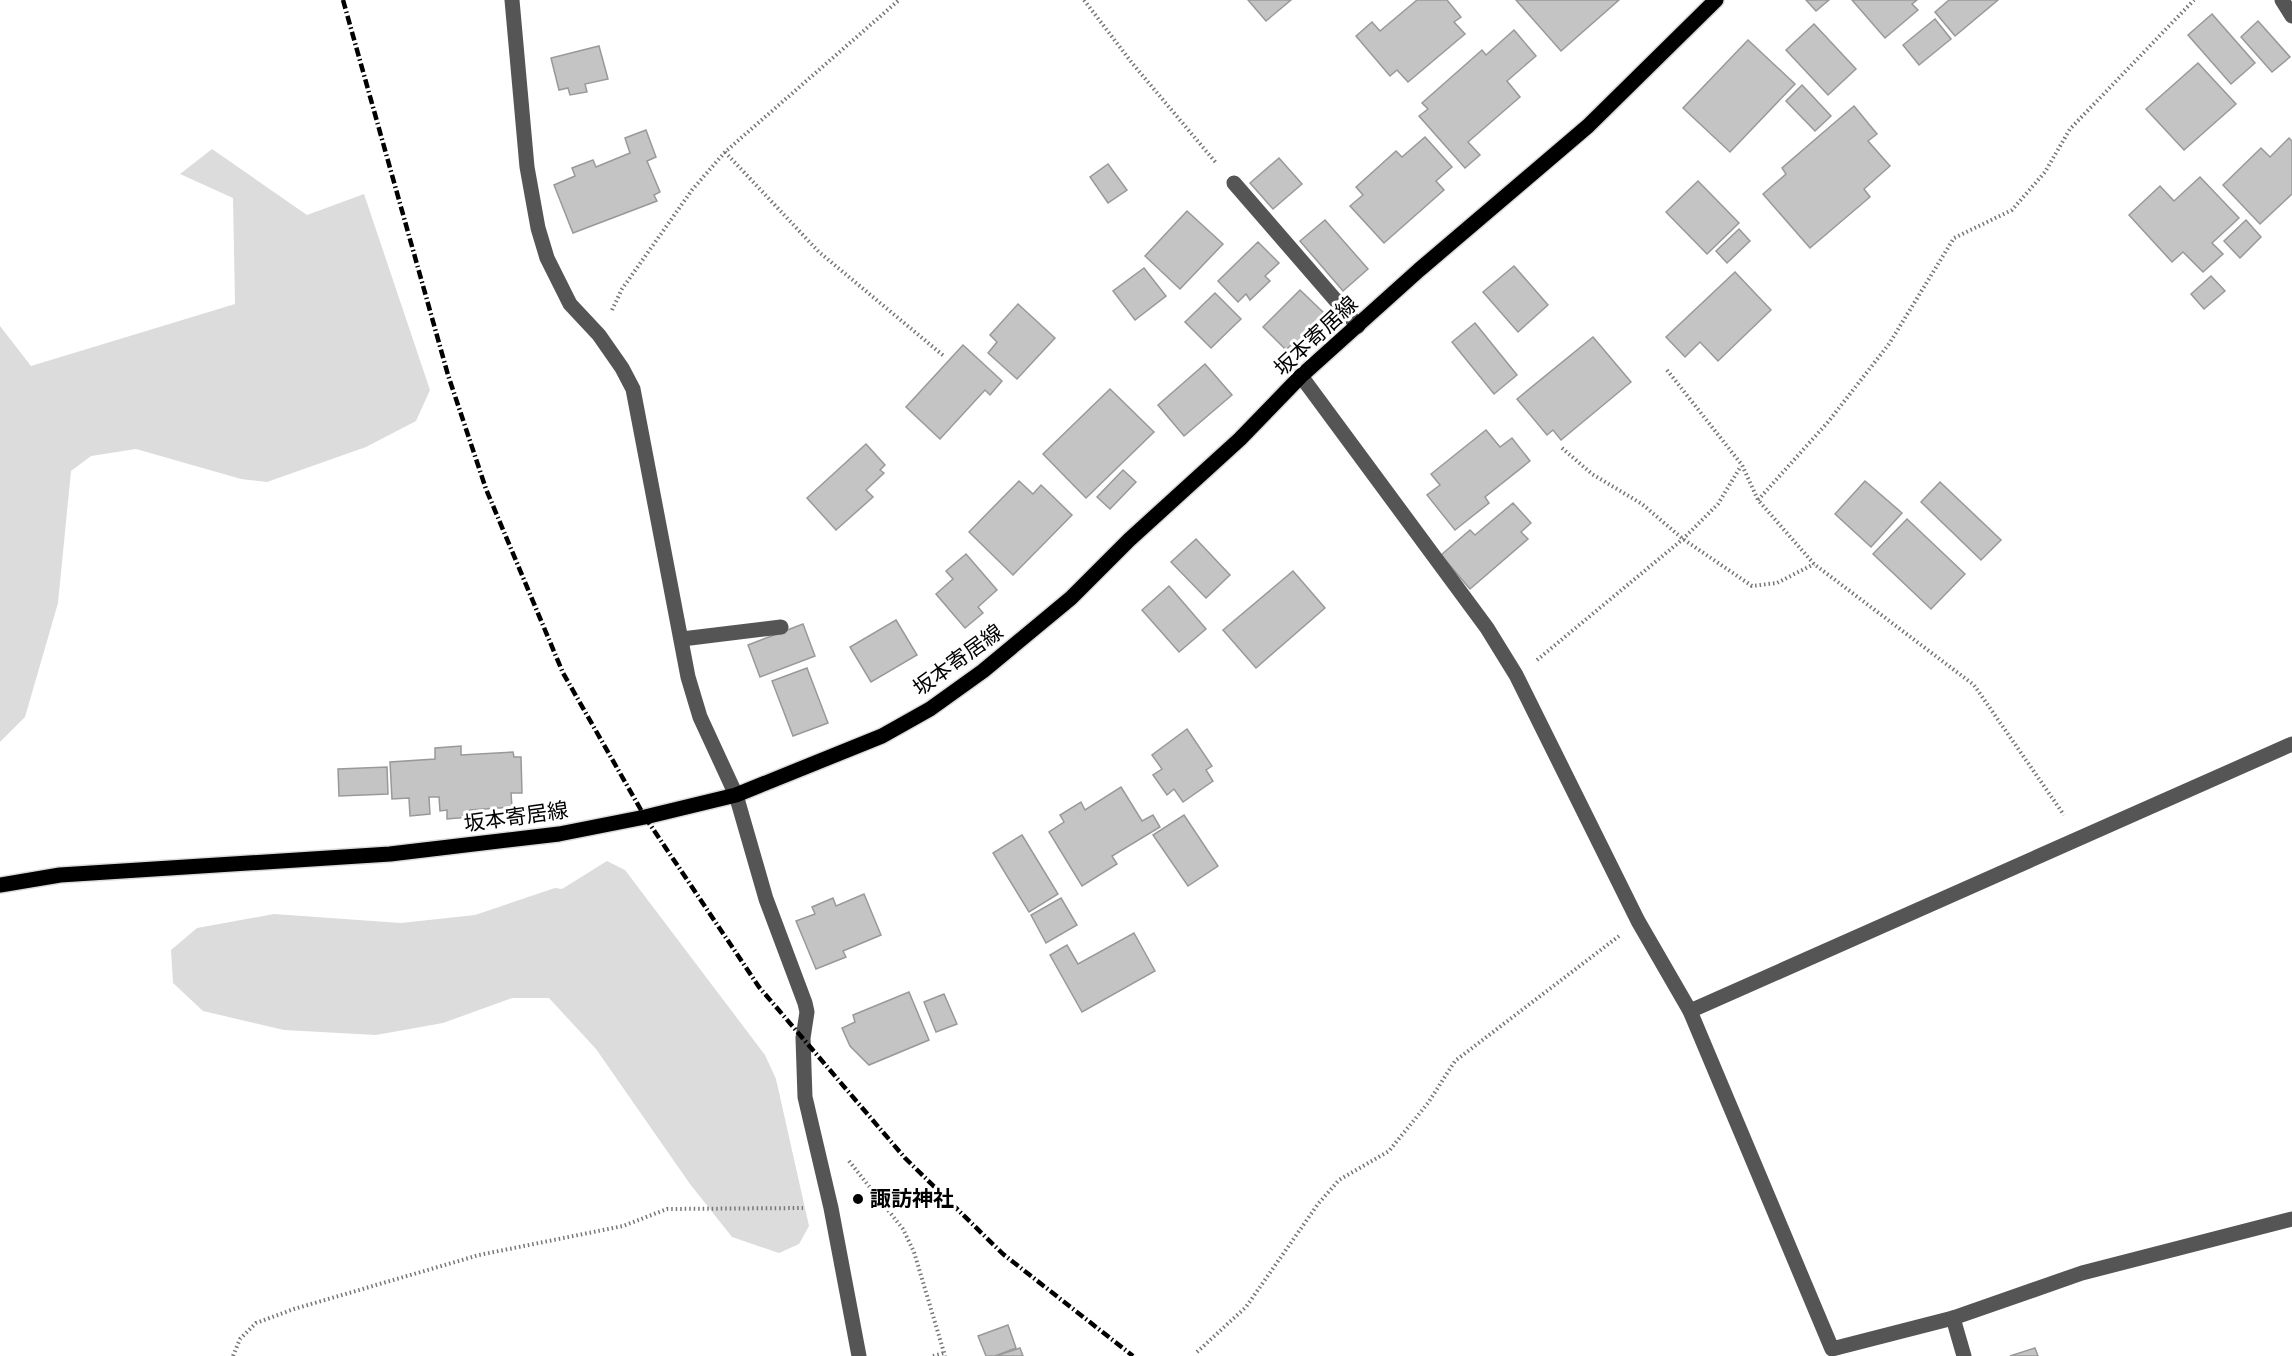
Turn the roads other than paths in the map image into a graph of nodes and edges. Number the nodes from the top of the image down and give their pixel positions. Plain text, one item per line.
1 (512, 0) edge
2 (1716, 0) edge
3 (2282, 0) edge
4 (2292, 16) edge
5 (1234, 183) road end
6 (1358, 326) junction
7 (1301, 376) junction
8 (781, 627) dead end
9 (682, 639) junction
10 (2292, 744) edge
11 (736, 795) junction
12 (0, 885) edge
13 (1690, 1011) junction
14 (2292, 1219) edge
15 (1953, 1318) junction
16 (859, 1356) edge
17 (1964, 1356) edge

1 - 9 street
2 - 6 main road, 坂本寄居線
3 - 4 street
5 - 6 street
6 - 7 main road, 坂本寄居線
7 - 11 main road, 坂本寄居線
7 - 13 street
8 - 9 street
9 - 11 street
10 - 13 street
11 - 12 main road, 坂本寄居線
11 - 16 street
13 - 15 street
14 - 15 street
15 - 17 street

